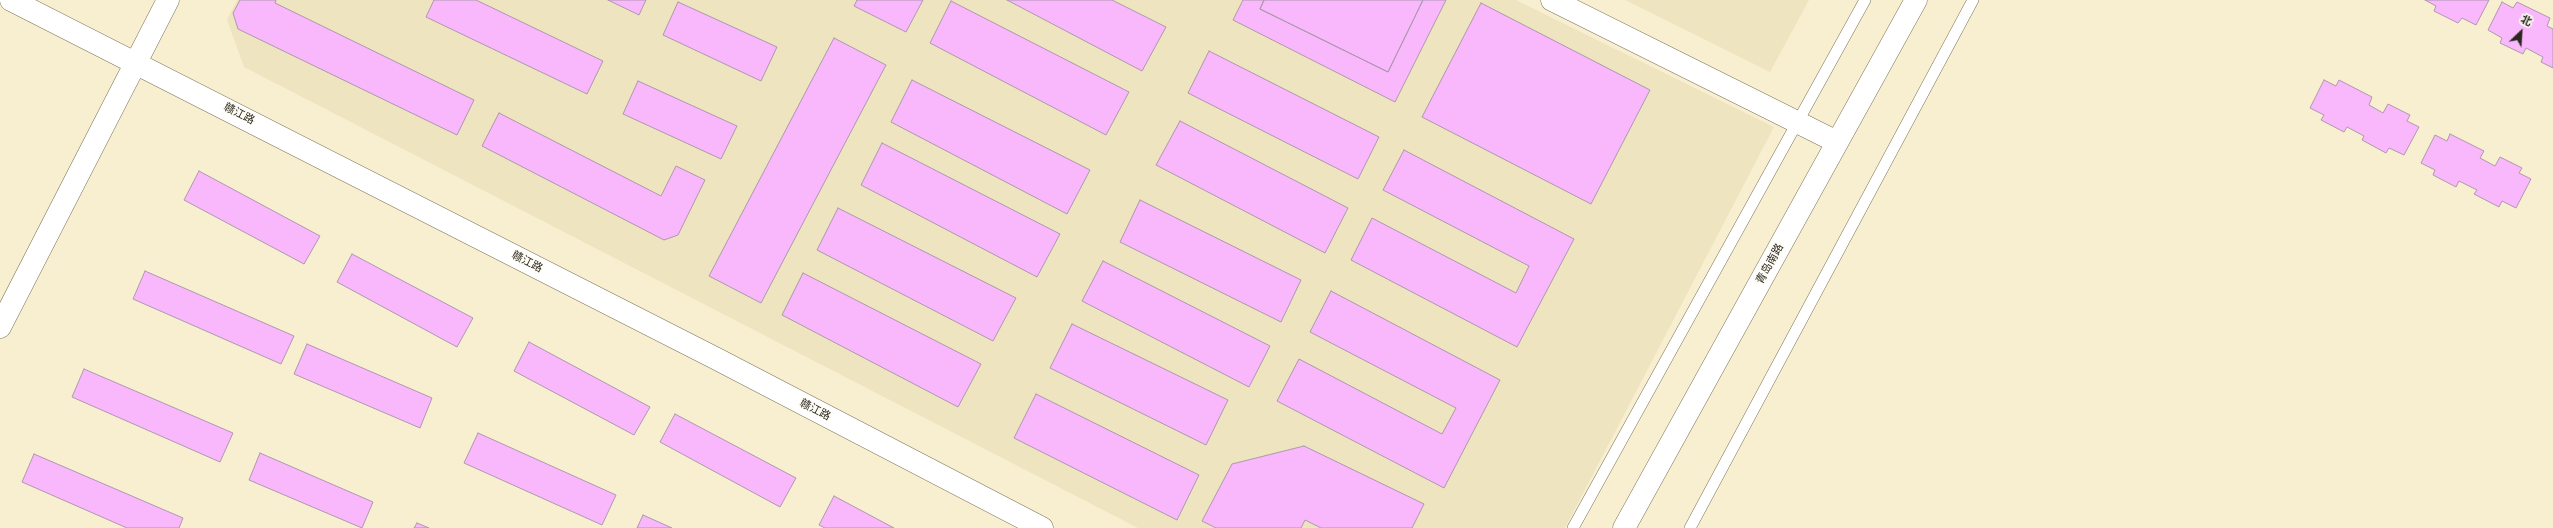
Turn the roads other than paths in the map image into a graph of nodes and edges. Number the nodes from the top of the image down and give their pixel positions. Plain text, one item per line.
1 (11, 0) edge
2 (168, 0) edge
3 (1552, 0) edge
4 (1865, 0) edge
5 (1916, 0) edge
6 (1973, 0) edge
7 (135, 62) junction
8 (1798, 122) junction
9 (1837, 142) junction
10 (0, 327) edge
11 (1042, 528) edge
12 (1573, 528) edge
13 (1624, 528) edge
14 (1690, 528) edge

1 - 7 main road, 赣江路
2 - 7 main road
3 - 8 main road
4 - 8 lane
5 - 9 main road, 青岛南路
6 - 14 lane
7 - 10 main road
7 - 11 main road, 赣江路
8 - 9 main road
8 - 12 lane
9 - 13 main road, 青岛南路

